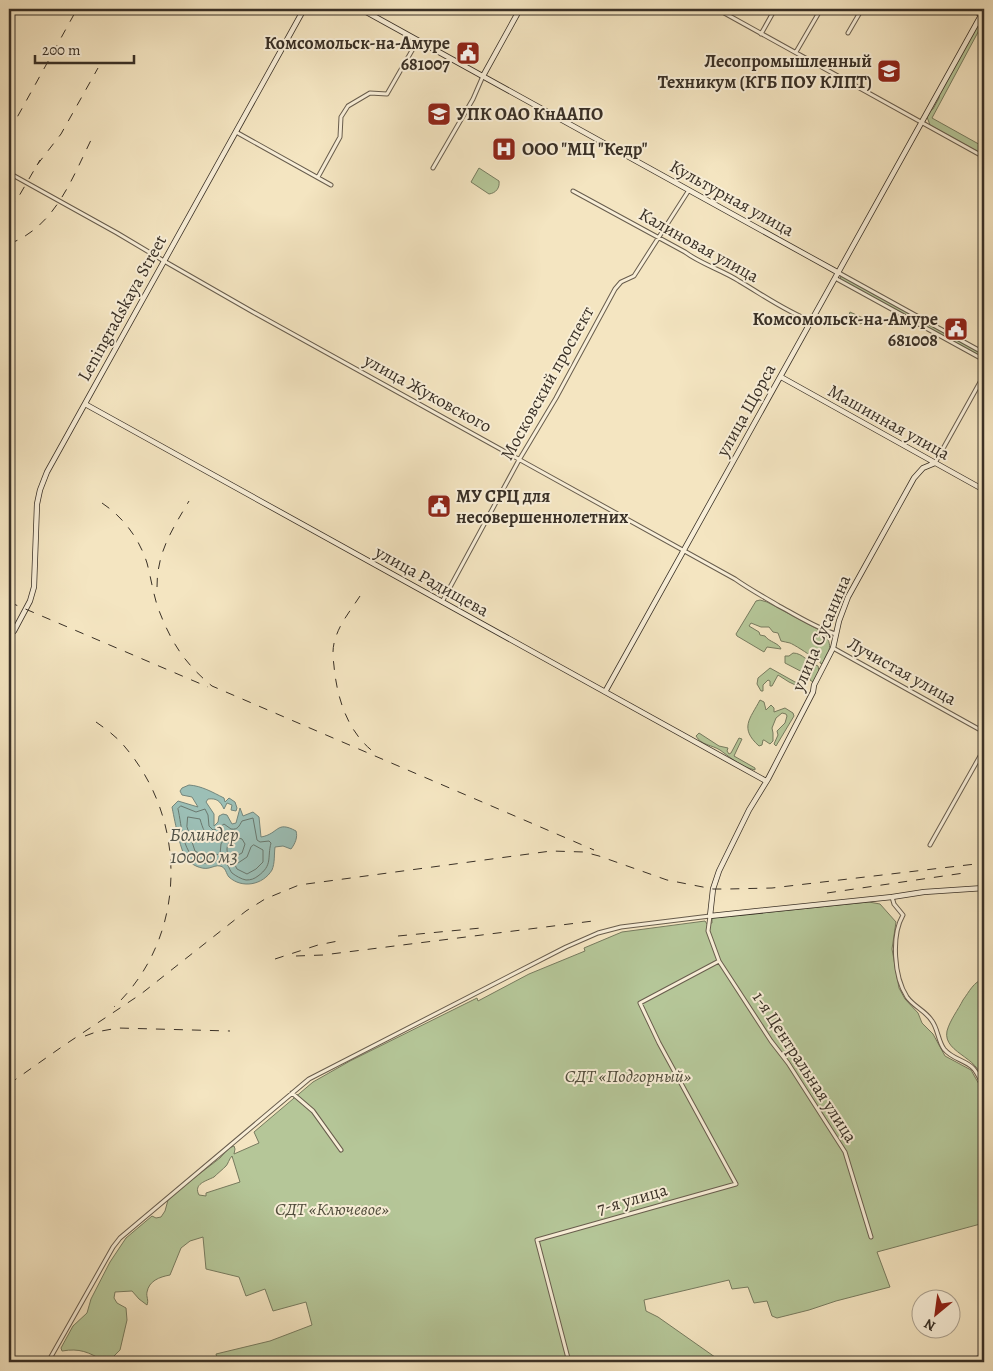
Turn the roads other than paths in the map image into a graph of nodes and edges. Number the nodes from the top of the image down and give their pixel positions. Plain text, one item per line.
1 (304, 9) edge
2 (362, 9) edge
3 (520, 9) edge
4 (717, 9) edge
5 (775, 9) edge
6 (821, 9) edge
7 (862, 9) edge
8 (970, 9) edge
9 (725, 11) edge
10 (983, 13) edge
11 (848, 33) dead end
12 (761, 34) junction
13 (424, 44) junction
14 (796, 52) junction
15 (483, 76) junction
16 (922, 122) junction
17 (236, 132) junction
18 (984, 157) edge
19 (433, 168) dead end
20 (9, 173) edge
21 (318, 177) junction
22 (331, 185) dead end
23 (689, 190) junction
24 (573, 191) dead end
25 (658, 237) junction
26 (164, 261) junction
27 (838, 273) junction
28 (835, 278) junction
29 (812, 321) junction
30 (984, 353) edge
31 (984, 360) edge
32 (984, 375) edge
33 (781, 377) junction
34 (85, 404) junction
35 (519, 460) junction
36 (934, 463) junction
37 (984, 490) edge
38 (684, 552) junction
39 (442, 602) junction
40 (9, 630) edge
41 (836, 634) junction
42 (833, 648) junction
43 (605, 692) junction
44 (984, 732) edge
45 (984, 749) edge
46 (766, 781) junction
47 (930, 845) dead end
48 (984, 888) edge
49 (892, 897) junction
50 (710, 916) junction
51 (719, 961) junction
52 (984, 1088) edge
53 (292, 1093) junction
54 (341, 1150) dead end
55 (871, 1237) dead end
56 (48, 1362) edge
57 (569, 1362) edge

1 - 17 street, Leningradskaya Street
2 - 13 street, Культурная улица
3 - 15 street
4 - 9 street
5 - 12 street
6 - 14 street
7 - 11 street
8 - 10 street
9 - 12 street
10 - 16 street, улица Щорса
12 - 14 street
13 - 15 street, Культурная улица
13 - 21 street
14 - 16 street
15 - 19 street
15 - 23 street, Культурная улица
16 - 18 street
16 - 27 street, улица Щорса
17 - 21 street
17 - 26 street, Leningradskaya Street
20 - 26 street, улица Жуковского
21 - 22 street
23 - 25 street, Московский проспект
23 - 27 street, Культурная улица
24 - 25 street, Калиновая улица
25 - 29 street, Калиновая улица
25 - 35 street, Московский проспект
26 - 34 street, Leningradskaya Street
26 - 35 street, улица Жуковского
27 - 28 street, улица Щорса
27 - 30 street, Культурная улица
28 - 29 street, улица Щорса
28 - 31 street
29 - 33 street, улица Щорса
32 - 36 street, улица Сусанина
33 - 36 street, Машинная улица
33 - 38 street, улица Щорса
34 - 39 street, улица Радищева
34 - 40 street, Leningradskaya Street
35 - 38 street, улица Жуковского
35 - 39 street, Московский проспект
36 - 37 street, Машинная улица
36 - 41 street, улица Сусанина
38 - 41 street, улица Жуковского
38 - 43 street, улица Щорса
39 - 43 street, улица Радищева
41 - 42 street, улица Сусанина
42 - 44 street, Лучистая улица
42 - 46 street, улица Сусанина
43 - 46 street, улица Радищева
45 - 47 street
46 - 50 street, улица Сусанина
48 - 49 street
49 - 50 street
49 - 52 street
50 - 51 street, 1-я Центральная улица
50 - 53 street
51 - 55 street, 1-я Центральная улица
51 - 57 street, 7-я улица
53 - 54 street
53 - 56 street

